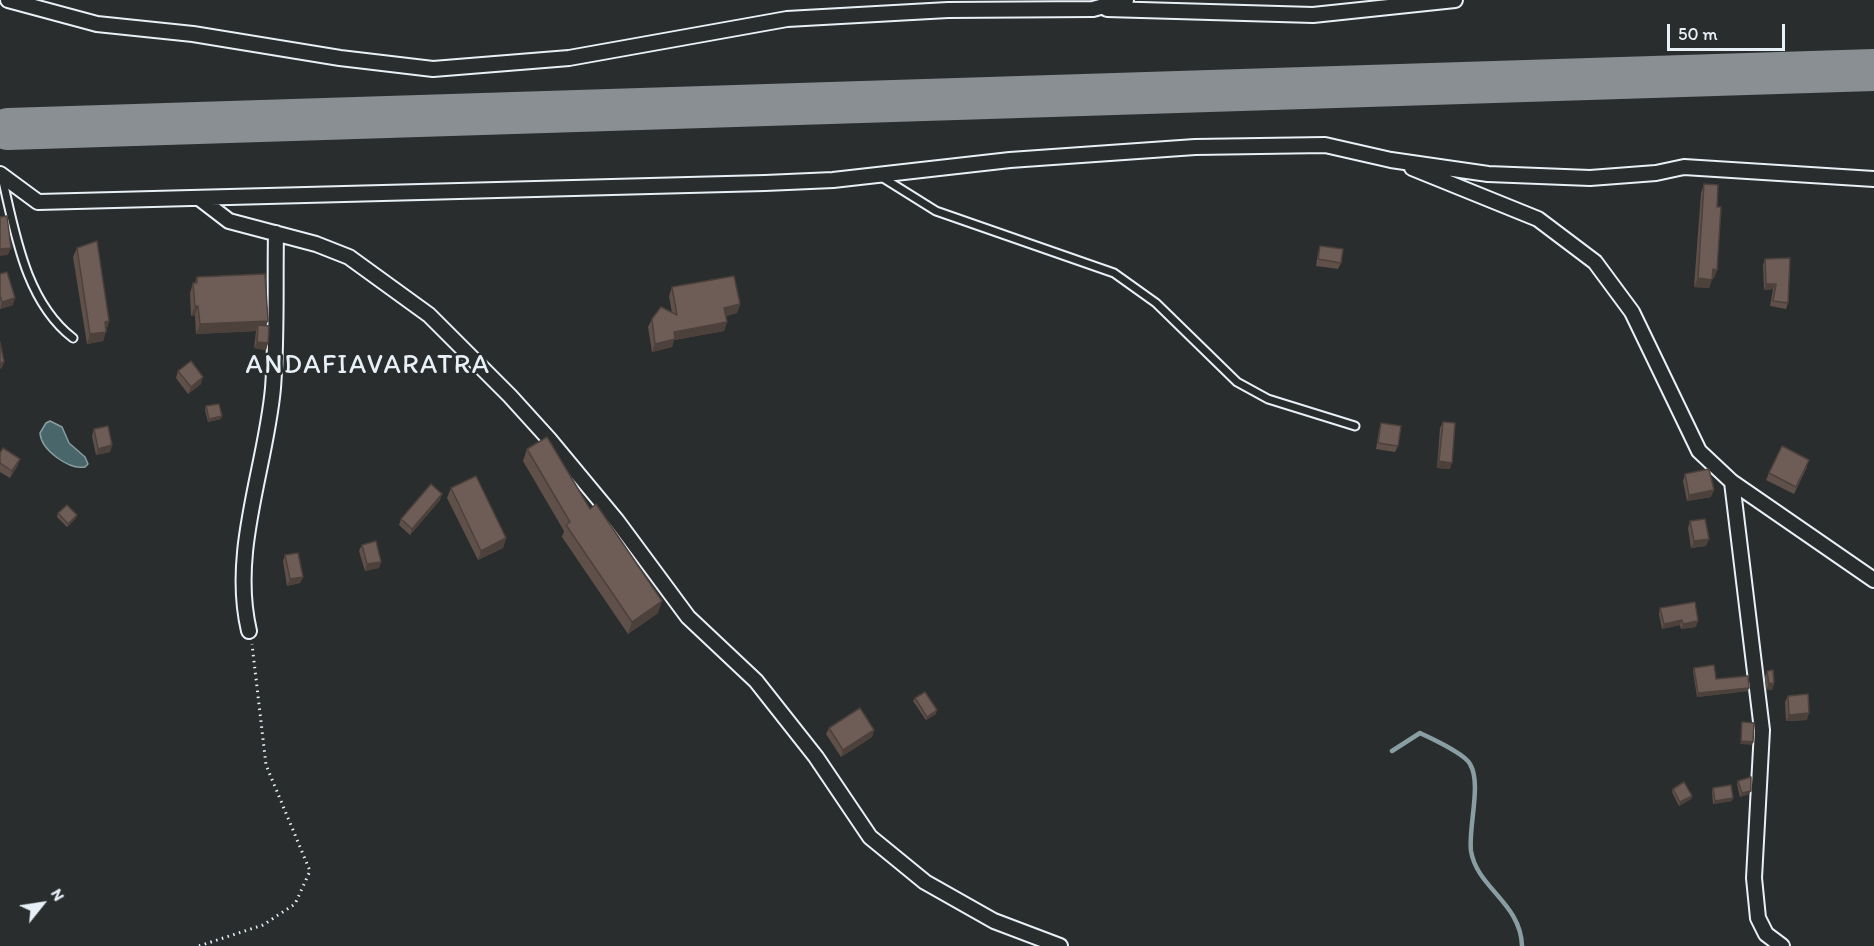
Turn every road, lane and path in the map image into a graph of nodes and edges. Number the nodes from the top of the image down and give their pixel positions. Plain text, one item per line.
1 (8, 0) edge
2 (1126, 0) edge
3 (1455, 0) edge
4 (1093, 9) junction
5 (1391, 160) junction
6 (877, 174) junction
7 (1, 176) edge
8 (1874, 179) edge
9 (199, 198) junction
10 (276, 233) junction
11 (74, 338) dead end
12 (1355, 426) dead end
13 (1732, 482) junction
14 (1874, 580) edge
15 (249, 631) joint
16 (199, 946) edge
17 (1060, 946) edge
18 (1782, 946) edge

1 - 4 street
2 - 4 street
3 - 4 street
5 - 6 street
5 - 8 street
5 - 13 street
6 - 9 street
6 - 12 lane
7 - 9 street
7 - 11 lane
9 - 10 street
10 - 15 street
10 - 17 street
13 - 14 street
13 - 18 street
15 - 16 path

